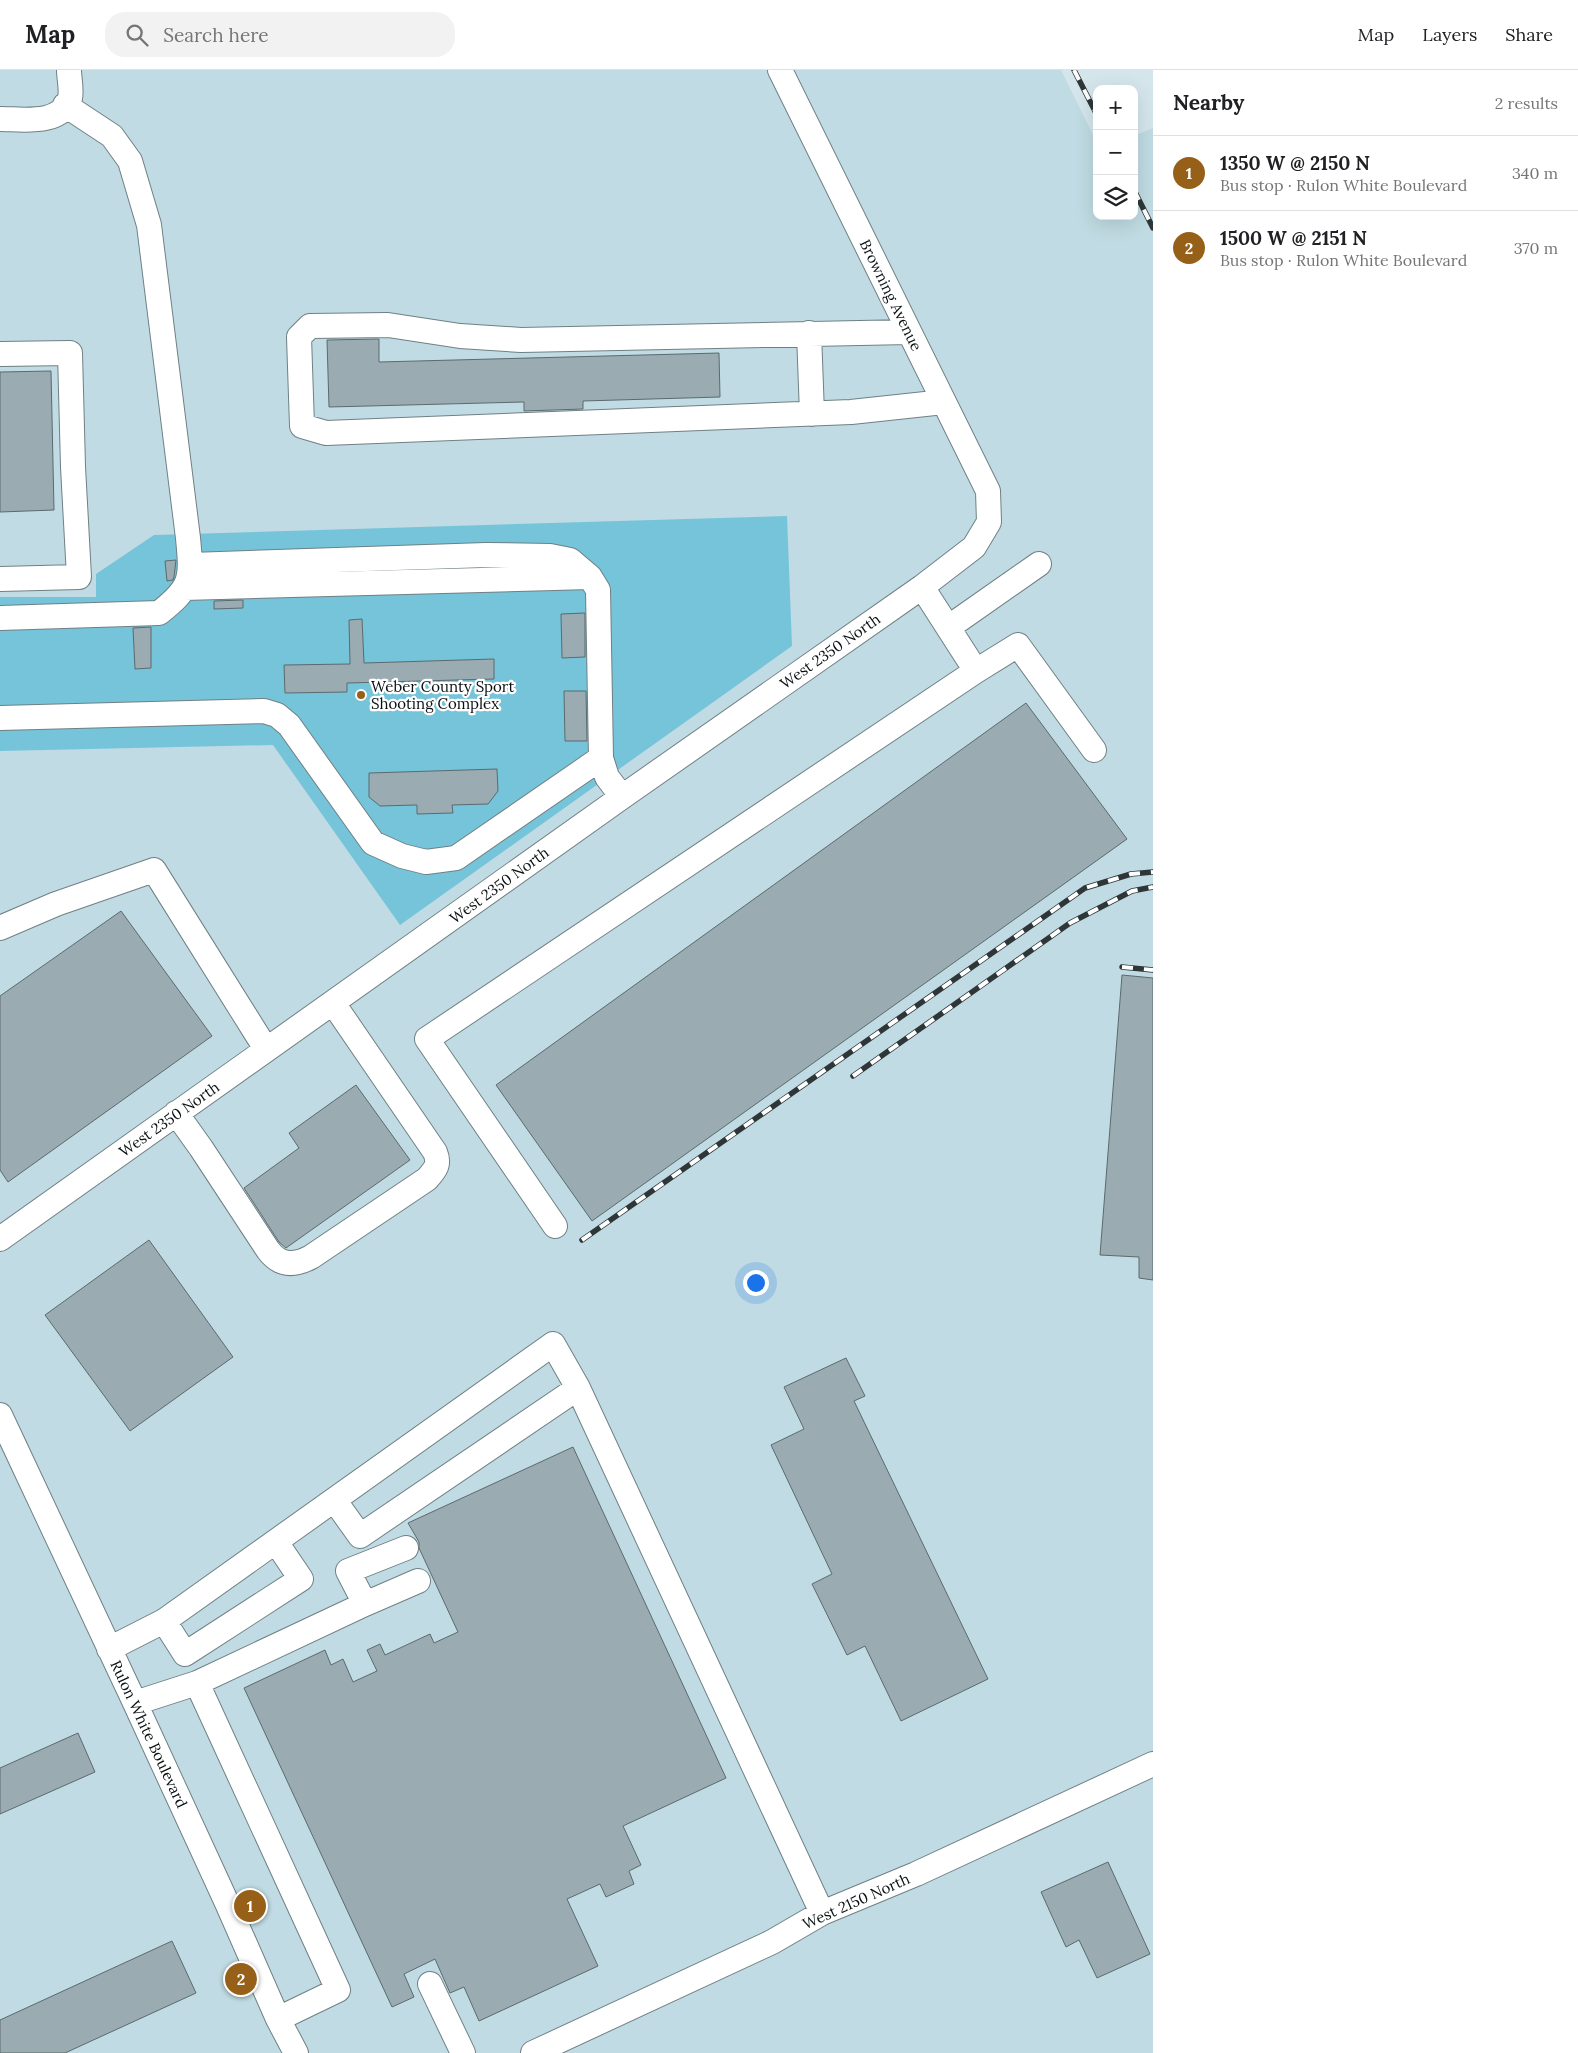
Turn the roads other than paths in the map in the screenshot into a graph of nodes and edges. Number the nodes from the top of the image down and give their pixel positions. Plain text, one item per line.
1 (69, 70) edge
2 (780, 70) edge
3 (65, 105) junction
4 (0, 119) edge
5 (909, 332) junction
6 (809, 334) junction
7 (0, 354) edge
8 (944, 402) junction
9 (812, 414) junction
10 (989, 522) joint
11 (1040, 564) dead end
12 (191, 565) junction
13 (590, 577) junction
14 (0, 579) edge
15 (922, 587) junction
16 (184, 588) junction
17 (0, 618) edge
18 (949, 628) junction
19 (976, 671) junction
20 (0, 718) edge
21 (1094, 750) dead end
22 (601, 758) junction
23 (622, 797) junction
24 (0, 928) edge
25 (333, 1003) junction
26 (266, 1049) junction
27 (176, 1113) junction
28 (555, 1226) dead end
29 (0, 1239) edge
30 (578, 1388) junction
31 (0, 1416) edge
32 (334, 1501) junction
33 (276, 1542) junction
34 (406, 1548) dead end
35 (418, 1582) dead end
36 (364, 1604) junction
37 (164, 1621) junction
38 (109, 1649) junction
39 (197, 1683) junction
40 (135, 1703) junction
41 (1153, 1764) edge
42 (822, 1913) junction
43 (430, 1984) dead end
44 (278, 2019) junction
45 (296, 2053) edge
46 (463, 2053) edge
47 (532, 2053) edge

1 - 3 street
2 - 5 street, Browning Avenue
3 - 4 street
3 - 12 street
5 - 6 street
5 - 8 street, Browning Avenue
6 - 9 street
6 - 9 street
7 - 14 street
8 - 9 street
8 - 10 street, Browning Avenue
10 - 15 street, West 2350 North
11 - 18 street
12 - 13 street
12 - 16 street
13 - 16 street
13 - 22 street
15 - 18 street
15 - 23 street, West 2350 North
16 - 17 street
18 - 19 street
19 - 21 street
19 - 28 street
20 - 22 street
22 - 23 street
23 - 25 street, West 2350 North
24 - 26 street
25 - 26 street, West 2350 North
25 - 27 street
26 - 27 street, West 2350 North
27 - 29 street, West 2350 North
30 - 32 street
30 - 32 street
30 - 42 street
31 - 38 street, Rulon White Boulevard
32 - 33 street
33 - 37 street
33 - 37 street
34 - 36 street
35 - 36 street
36 - 39 street
37 - 38 street
38 - 40 street, Rulon White Boulevard
39 - 40 street
39 - 44 street
40 - 44 street, Rulon White Boulevard
41 - 42 street, West 2150 North
42 - 47 street, West 2150 North
43 - 46 street
44 - 45 street, Rulon White Boulevard

